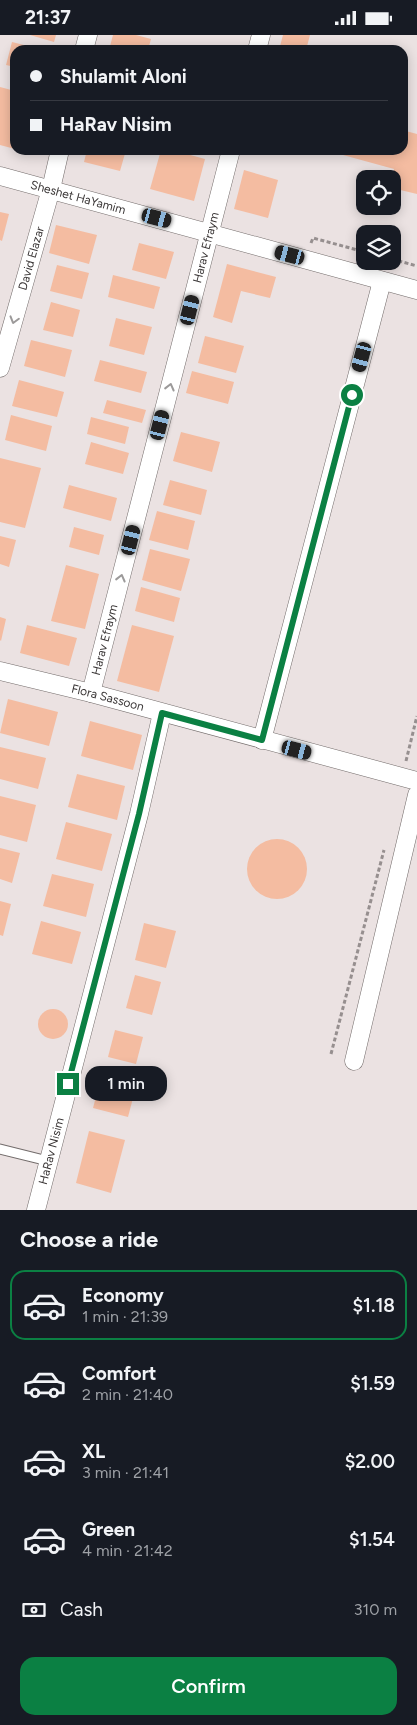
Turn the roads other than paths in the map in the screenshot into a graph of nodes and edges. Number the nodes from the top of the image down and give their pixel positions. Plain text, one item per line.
1 (59, 155) edge
2 (230, 155) edge
3 (0, 175) edge
4 (51, 189) junction
5 (210, 233) junction
6 (382, 281) junction
7 (417, 290) edge
8 (0, 368) edge
9 (1, 675) edge
10 (91, 693) junction
11 (162, 713) junction
12 (262, 740) junction
13 (410, 780) edge
14 (417, 795) edge
15 (354, 1061) dead end
16 (0, 1149) edge
17 (48, 1161) junction
18 (36, 1210) edge

1 - 4 street, David Elazar
2 - 5 street, Harav Efraym
3 - 4 street, Sheshet HaYamim
4 - 5 street, Sheshet HaYamim
4 -> 8 street, David Elazar
5 - 6 street, Sheshet HaYamim
10 -> 5 street, Harav Efraym
6 - 7 street, Sheshet HaYamim
6 - 12 street
9 - 10 street, Flora Sassoon
10 - 11 street, Flora Sassoon
11 - 12 street, Flora Sassoon
11 - 17 street, HaRav Nisim
12 - 13 street, Flora Sassoon
14 - 15 street
16 - 17 lane
17 - 18 street, HaRav Nisim

